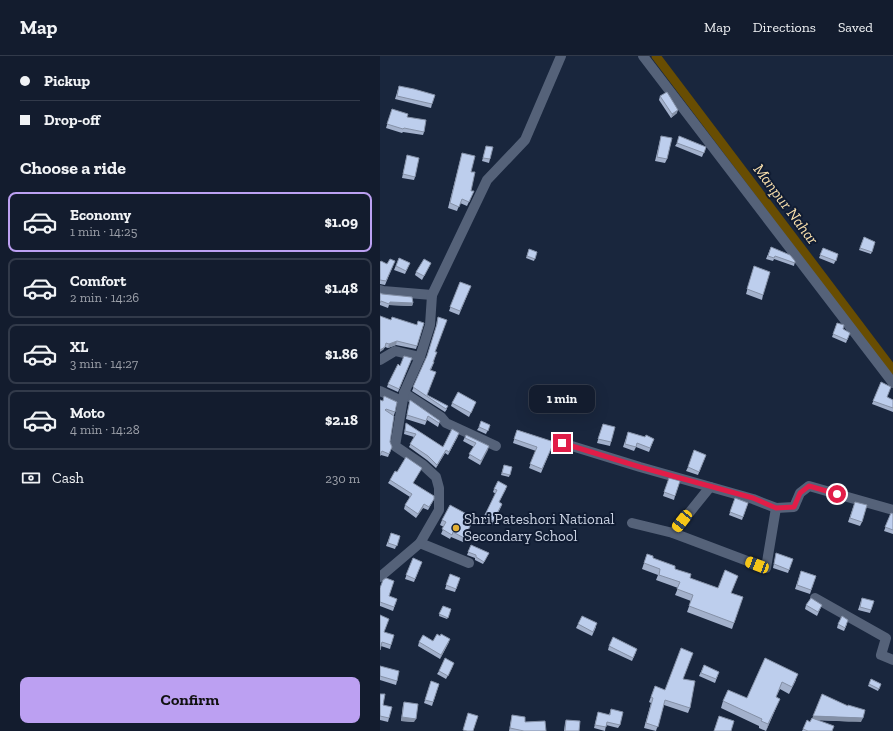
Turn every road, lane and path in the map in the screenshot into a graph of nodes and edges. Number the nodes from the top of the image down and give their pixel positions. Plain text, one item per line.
1 (561, 56) edge
2 (644, 56) edge
3 (380, 290) edge
4 (432, 295) junction
5 (420, 357) junction
6 (380, 360) edge
7 (893, 383) edge
8 (380, 391) edge
9 (403, 397) junction
10 (562, 443) dead end
11 (496, 446) dead end
12 (710, 487) junction
13 (776, 508) junction
14 (893, 510) edge
15 (632, 524) dead end
16 (673, 533) junction
17 (420, 543) junction
18 (469, 563) dead end
19 (380, 578) edge
20 (815, 598) dead end
21 (893, 660) edge

1 - 4 street
2 - 7 street
3 - 4 street
4 - 5 street
5 - 6 street
5 - 9 street
8 - 9 street
9 - 11 street
9 - 17 street
10 - 12 street
12 - 13 street
12 - 16 street
13 - 14 street
13 - 16 street
15 - 16 street
17 - 18 street
17 - 19 street
20 - 21 street

